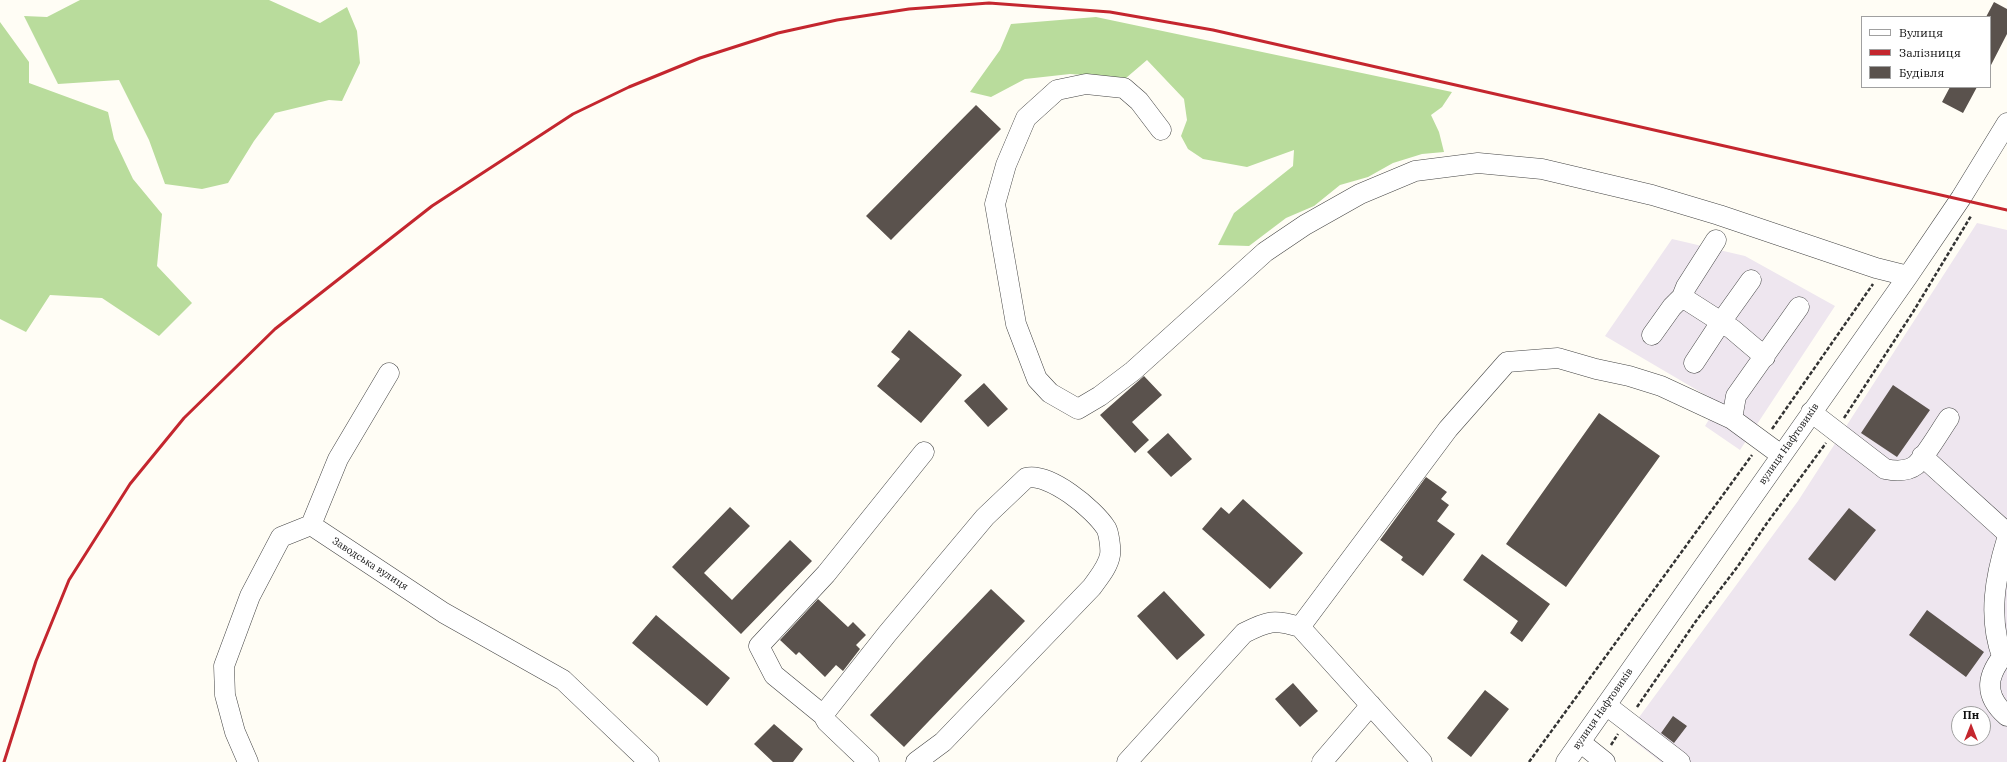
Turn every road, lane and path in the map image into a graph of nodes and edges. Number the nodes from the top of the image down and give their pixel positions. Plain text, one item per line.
1 (2007, 123) edge
2 (1162, 130) dead end
3 (2001, 148) edge
4 (1972, 213) dead end
5 (1716, 240) dead end
6 (1876, 268) junction
7 (1908, 276) junction
8 (1751, 280) dead end
9 (1682, 297) junction
10 (1799, 307) dead end
11 (1721, 322) junction
12 (1652, 335) dead end
13 (1765, 357) junction
14 (1694, 363) dead end
15 (389, 373) dead end
16 (1811, 412) junction
17 (1949, 418) dead end
18 (1732, 419) junction
19 (1835, 430) junction
20 (1763, 442) junction
21 (924, 452) dead end
22 (1781, 455) junction
23 (1922, 456) junction
24 (311, 525) junction
25 (2007, 533) edge
26 (2007, 539) edge
27 (1300, 627) junction
28 (2005, 654) edge
29 (1371, 705) junction
30 (1606, 705) junction
31 (823, 715) junction
32 (2007, 716) edge
33 (1627, 721) junction
34 (1580, 742) junction
35 (1603, 760) edge
36 (248, 762) edge
37 (649, 762) edge
38 (869, 762) edge
39 (916, 762) edge
40 (1127, 762) edge
41 (1322, 762) edge
42 (1422, 762) edge
43 (1529, 762) edge
44 (1566, 762) edge
45 (1680, 762) edge

1 - 3 street, вулиця Нафтовиків
2 - 6 street
3 - 7 street, вулиця Нафтовиків
4 - 19 path
5 - 9 street
6 - 7 street
6 - 20 path
7 - 16 street, вулиця Нафтовиків
8 - 11 street
9 - 11 street
9 - 12 street
10 - 13 street
11 - 13 street
11 - 14 street
13 - 18 street
15 - 24 street
16 - 19 street
16 - 22 street, вулиця Нафтовиків
17 - 23 street
18 - 20 street
18 - 27 street
19 - 23 street
19 - 33 path
20 - 22 street
20 - 43 path
21 - 31 street
22 - 30 street, вулиця Нафтовиків
23 - 25 street
24 - 36 street
24 - 37 street, Заводська вулиця
26 - 28 street
27 - 29 street
27 - 40 street
28 - 32 street
29 - 41 street
29 - 42 street
30 - 33 street
30 - 34 street, вулиця Нафтовиків
31 - 38 street
31 - 39 street
33 - 35 path
33 - 45 street
34 - 35 street
34 - 44 street, вулиця Нафтовиків

